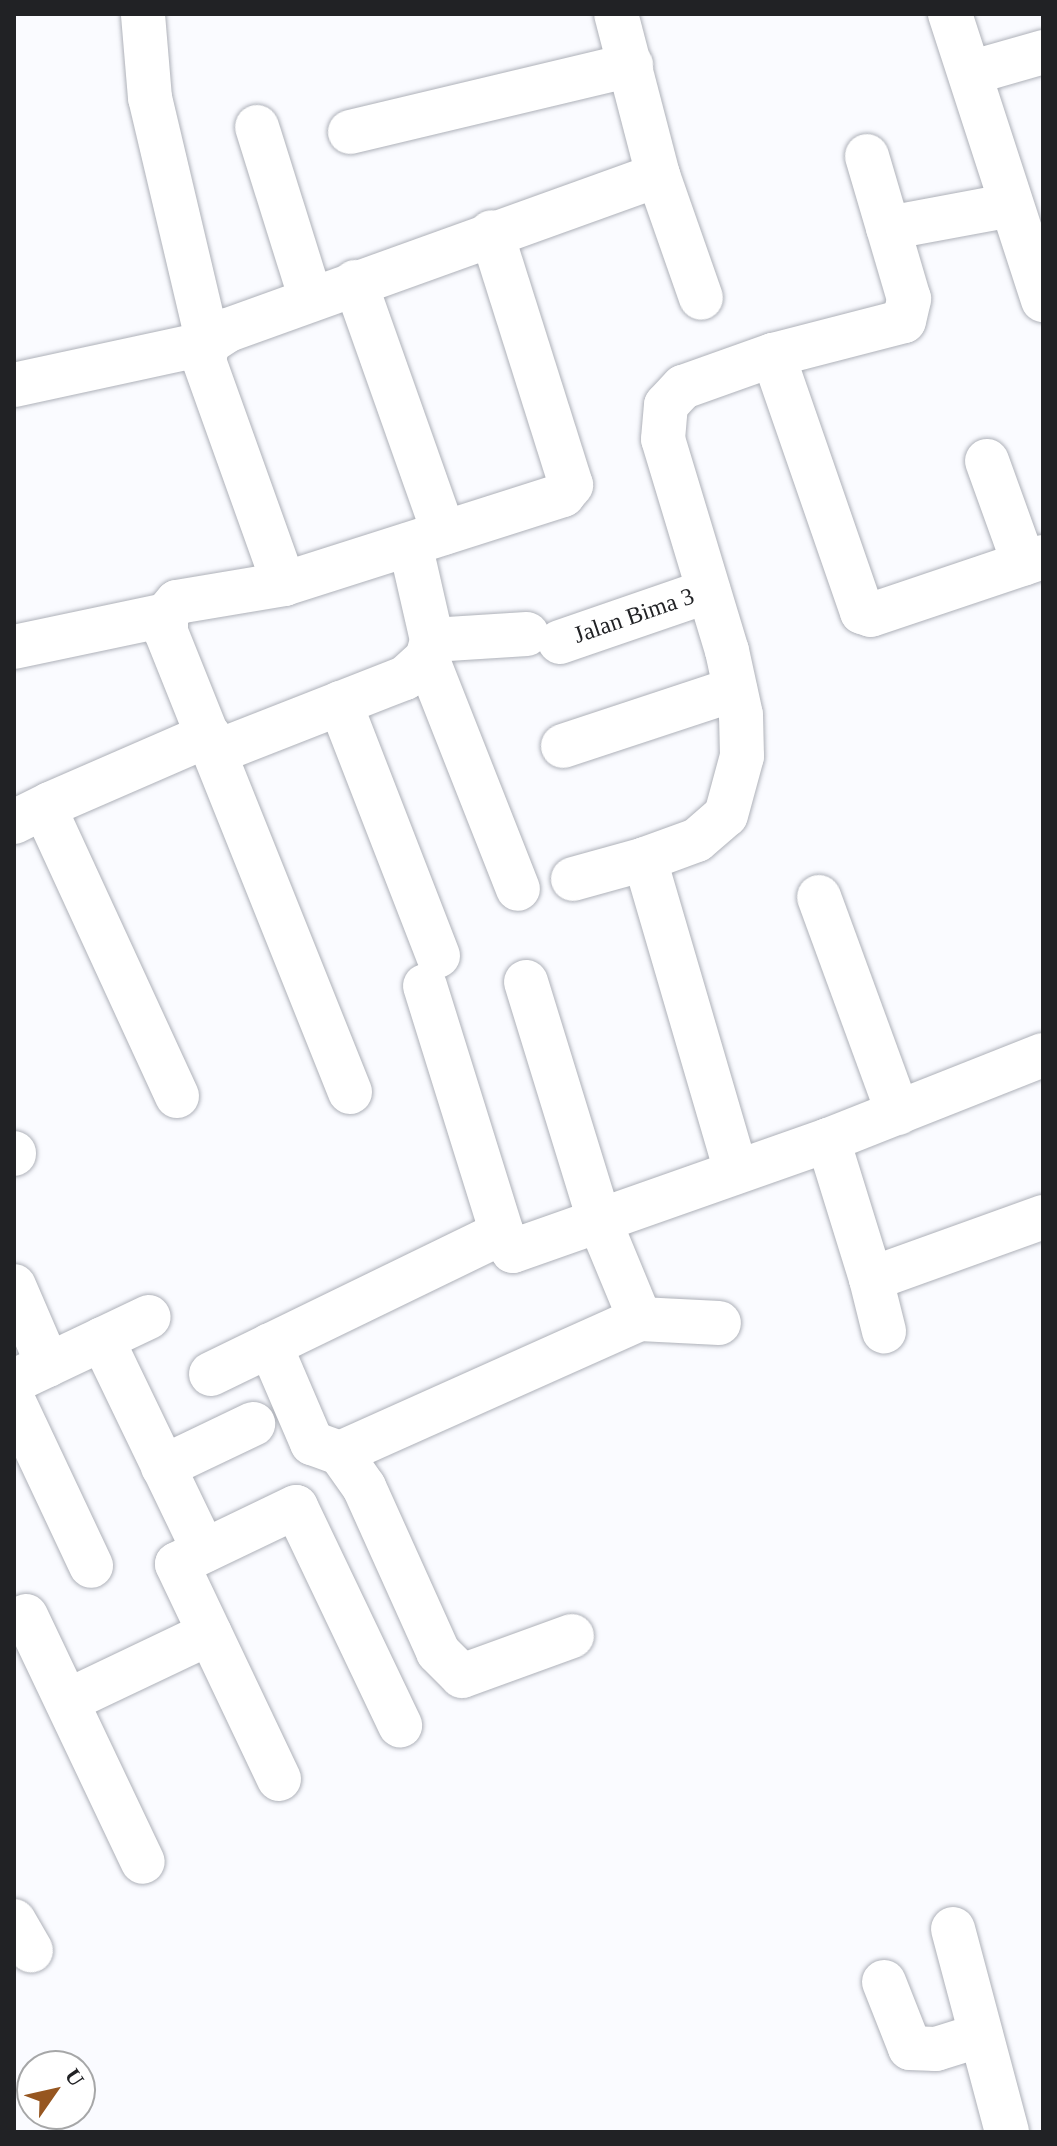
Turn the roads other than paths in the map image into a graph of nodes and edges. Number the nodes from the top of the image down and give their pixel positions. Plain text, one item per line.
1 (143, 14) edge
2 (616, 14) edge
3 (950, 14) edge
4 (1043, 52) edge
5 (631, 65) junction
6 (970, 73) junction
7 (257, 127) dead end
8 (350, 132) dead end
9 (867, 156) dead end
10 (658, 175) junction
11 (1011, 205) junction
12 (888, 228) junction
13 (491, 232) junction
14 (355, 282) junction
15 (701, 298) dead end
16 (311, 299) junction
17 (1043, 300) edge
18 (208, 343) junction
19 (773, 355) junction
20 (14, 385) edge
21 (987, 461) dead end
22 (427, 538) junction
23 (1034, 560) edge
24 (284, 584) junction
25 (708, 591) junction
26 (166, 615) junction
27 (14, 647) edge
28 (429, 649) junction
29 (735, 689) junction
30 (340, 703) junction
31 (212, 743) junction
32 (563, 746) dead end
33 (32, 813) edge
34 (645, 859) junction
35 (573, 879) dead end
36 (518, 889) dead end
37 (819, 897) dead end
38 (526, 982) dead end
39 (1043, 1055) edge
40 (350, 1092) dead end
41 (177, 1096) dead end
42 (898, 1113) junction
43 (828, 1140) junction
44 (736, 1171) junction
45 (1043, 1217) edge
46 (599, 1220) junction
47 (502, 1233) junction
48 (871, 1279) junction
49 (14, 1286) edge
50 (149, 1317) dead end
51 (640, 1319) junction
52 (719, 1323) dead end
53 (884, 1331) dead end
54 (102, 1339) junction
55 (270, 1345) junction
56 (31, 1373) edge
57 (211, 1374) dead end
58 (14, 1402) edge
59 (253, 1424) dead end
60 (340, 1453) junction
61 (163, 1467) junction
62 (204, 1551) junction
63 (91, 1566) dead end
64 (26, 1616) dead end
65 (210, 1633) junction
66 (572, 1636) dead end
67 (67, 1701) junction
68 (400, 1725) dead end
69 (279, 1779) dead end
70 (143, 1862) dead end
71 (953, 1929) dead end
72 (884, 1982) dead end
73 (981, 2035) junction
74 (1007, 2132) edge

1 - 18 street
2 - 5 street
3 - 6 street
4 - 6 street
5 - 8 street
5 - 10 street
6 - 11 street
7 - 16 street
9 - 12 street
10 - 13 street
10 - 15 street
11 - 12 street
11 - 17 street
12 - 19 street
13 - 14 street
13 - 22 street
14 - 16 street
14 - 22 street
16 - 18 street
18 - 20 street
18 - 24 street
19 - 23 street
19 - 25 street
21 - 23 street
22 - 24 street
22 - 28 street
24 - 26 street
25 - 28 street, Jalan Bima 3
25 - 29 street
26 - 27 street
26 - 31 street
28 - 30 street
28 - 36 street
29 - 32 street
29 - 34 street
30 - 31 street
30 - 47 street
31 - 33 street
31 - 40 street
33 - 41 street
34 - 35 street
34 - 44 street
37 - 42 street
38 - 46 street
39 - 42 street
42 - 43 street
43 - 44 street
43 - 48 street
44 - 46 street
45 - 48 street
46 - 47 street
46 - 51 street
47 - 55 street
48 - 53 street
49 - 56 street
50 - 54 street
51 - 52 street
51 - 60 street
54 - 56 street
54 - 61 street
55 - 57 street
55 - 60 street
58 - 63 street
59 - 61 street
60 - 66 street
61 - 62 street
62 - 65 street
62 - 68 street
64 - 67 street
65 - 67 street
65 - 69 street
67 - 70 street
71 - 73 street
72 - 73 street
73 - 74 street

